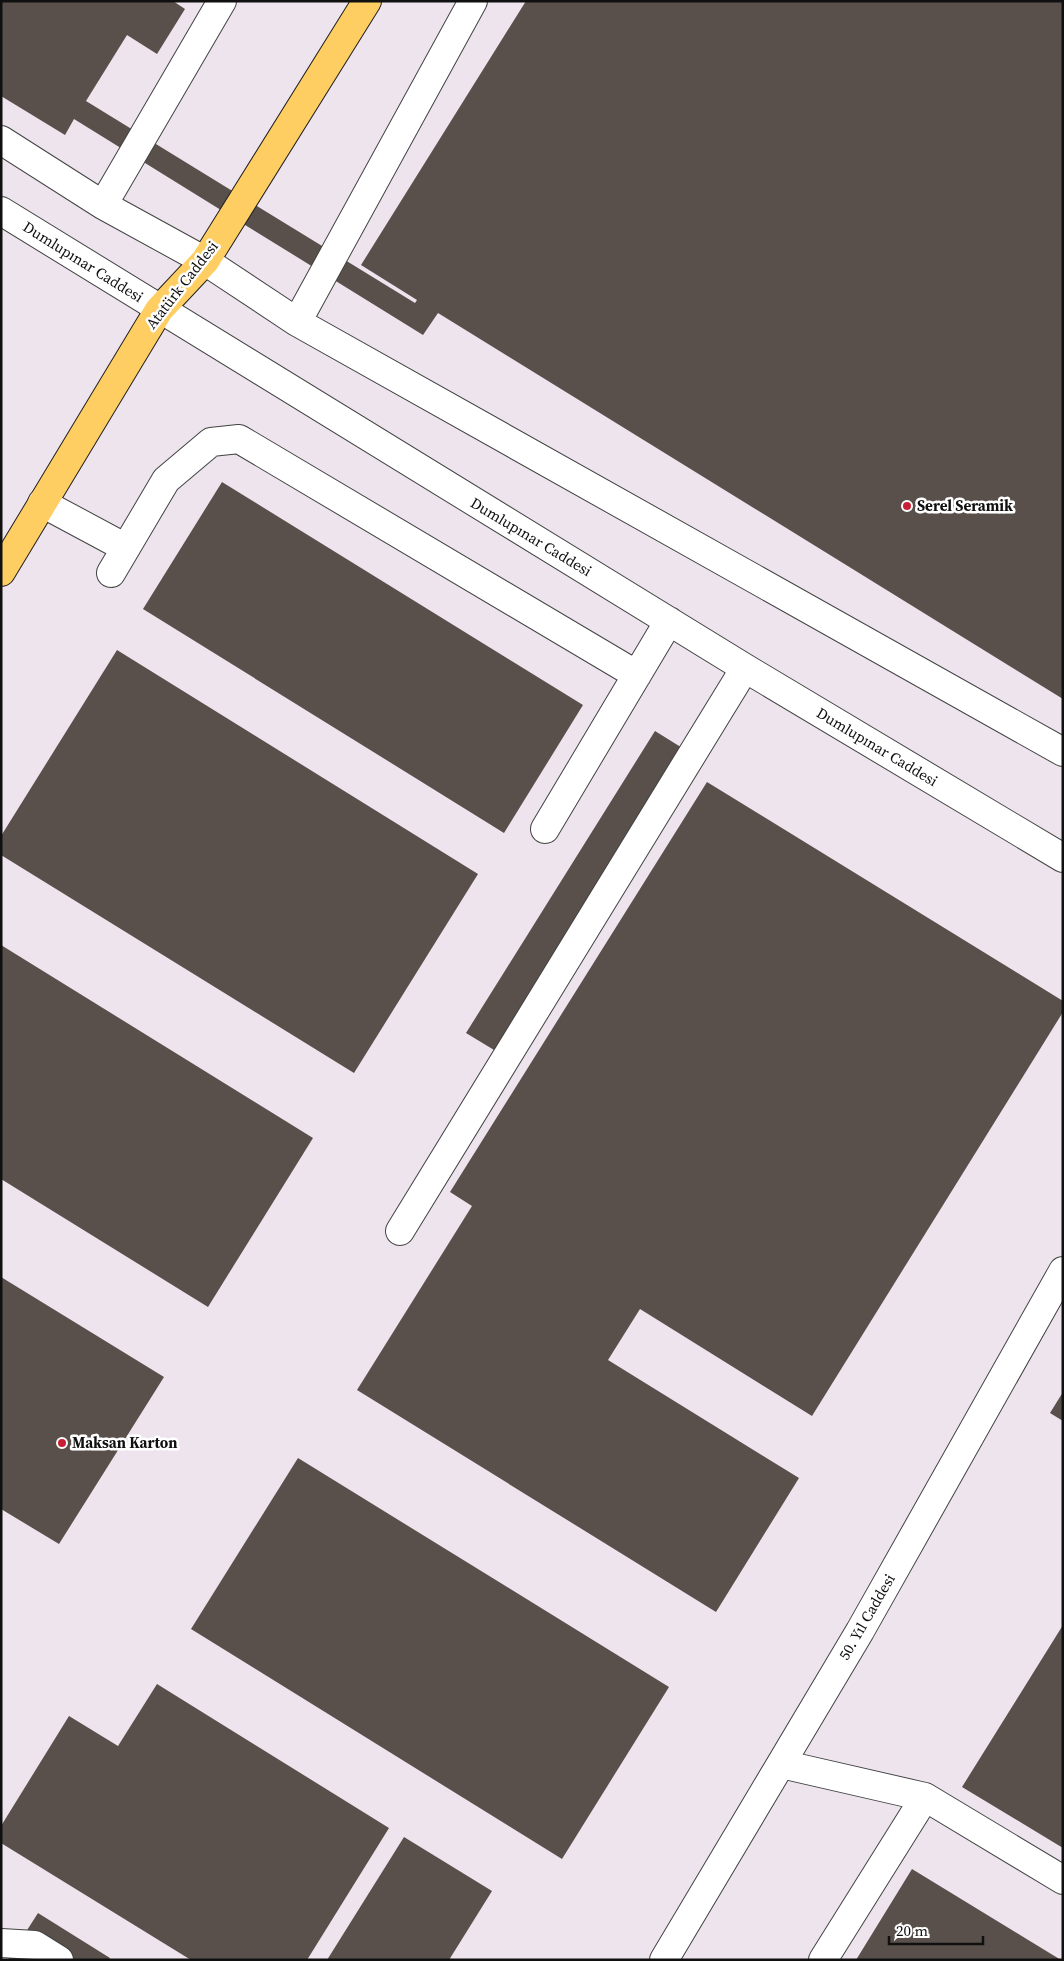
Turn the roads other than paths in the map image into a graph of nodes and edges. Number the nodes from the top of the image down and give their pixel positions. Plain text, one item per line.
1 (222, 1) edge
2 (367, 1) edge
3 (473, 1) edge
4 (1, 140) edge
5 (103, 205) junction
6 (1, 211) edge
7 (205, 261) junction
8 (160, 310) junction
9 (297, 322) junction
10 (42, 503) junction
11 (126, 548) junction
12 (1, 572) edge
13 (111, 573) dead end
14 (670, 621) junction
15 (745, 668) junction
16 (637, 675) junction
17 (1063, 752) edge
18 (544, 829) dead end
19 (1063, 858) edge
20 (400, 1231) dead end
21 (1063, 1271) edge
22 (781, 1764) junction
23 (925, 1797) junction
24 (1063, 1880) edge
25 (1, 1942) edge
26 (59, 1960) edge
27 (664, 1960) edge
28 (823, 1960) edge

1 - 5 street
2 - 7 main road, Atatürk Caddesi
3 - 9 street
4 - 5 street
5 - 7 street
6 - 8 street, Dumlupınar Caddesi
7 - 8 main road, Atatürk Caddesi
7 - 9 street
8 - 10 main road, Atatürk Caddesi
8 - 14 street, Dumlupınar Caddesi
9 - 17 street
10 - 11 street
10 - 12 main road, Atatürk Caddesi
11 - 13 street
11 - 16 street
14 - 15 street, Dumlupınar Caddesi
14 - 16 street
15 - 19 street, Dumlupınar Caddesi
15 - 20 street
16 - 18 street
21 - 22 street, 50. Yıl Caddesi
22 - 23 street
22 - 27 street, 50. Yıl Caddesi
23 - 24 street
23 - 28 street
25 - 26 street

